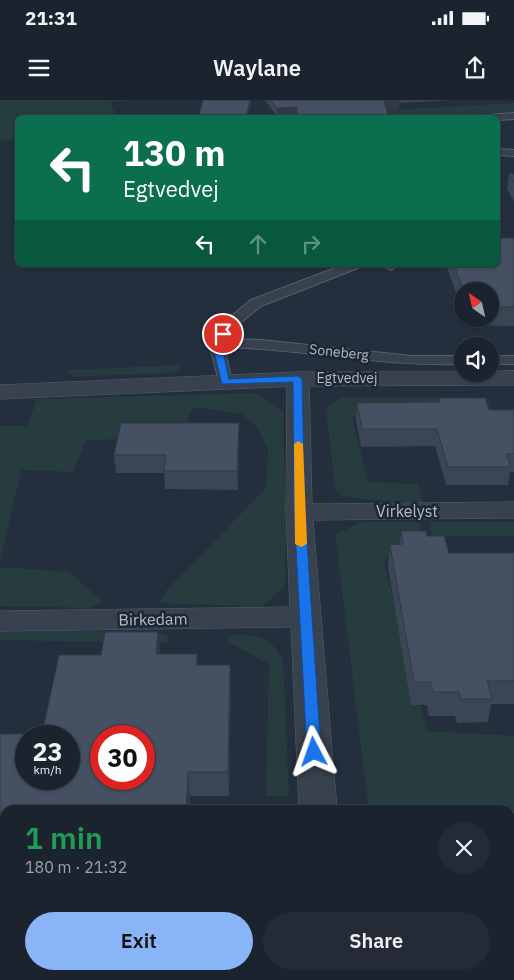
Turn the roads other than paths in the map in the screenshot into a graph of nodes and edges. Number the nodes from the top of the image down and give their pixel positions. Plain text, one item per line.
1 (514, 116) edge
2 (500, 117) edge
3 (500, 152) edge
4 (514, 153) edge
5 (349, 267) edge
6 (216, 343) junction
7 (454, 360) edge
8 (499, 360) edge
9 (514, 360) edge
10 (514, 378) edge
11 (298, 379) junction
12 (225, 382) junction
13 (0, 392) edge
14 (514, 510) edge
15 (299, 512) junction
16 (306, 617) junction
17 (0, 621) edge
18 (318, 805) edge

1 - 2 lane
3 - 4 lane
5 - 6 lane
6 - 7 lane, Soneberg
6 - 12 lane
8 - 9 lane
10 - 11 street, Egtvedvej
11 - 12 street, Egtvedvej
11 - 15 street
12 - 13 street, Egtvedvej
14 - 15 street, Virkelyst
15 - 16 street
16 - 17 street, Birkedam
16 - 18 street

